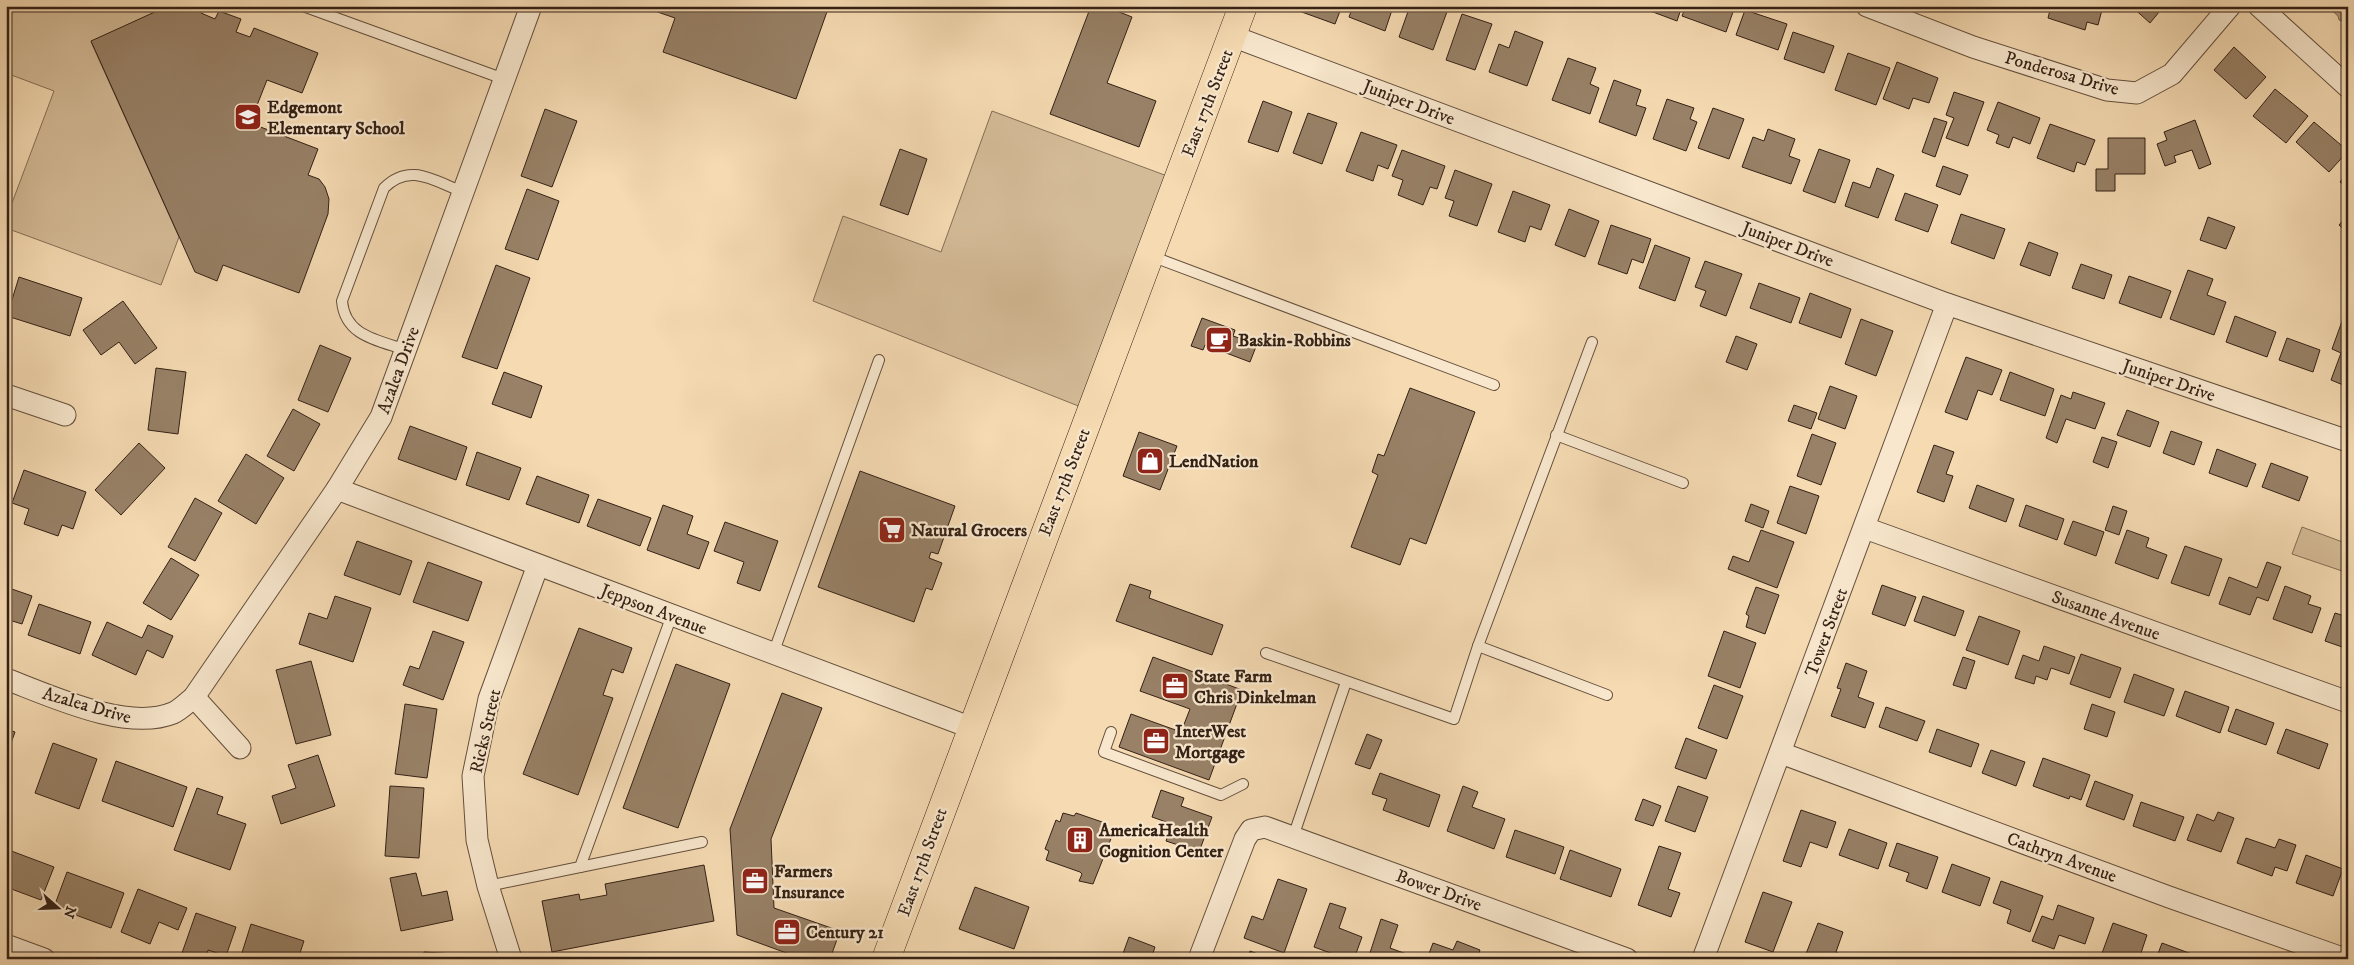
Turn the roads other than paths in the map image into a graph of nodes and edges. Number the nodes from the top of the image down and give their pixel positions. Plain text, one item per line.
1 (303, 6) edge
2 (531, 6) edge
3 (1243, 6) edge
4 (1867, 6) edge
5 (2230, 6) edge
6 (2259, 6) edge
7 (1232, 36) junction
8 (504, 79) junction
9 (2348, 87) edge
10 (463, 192) junction
11 (1150, 256) junction
12 (1947, 304) junction
13 (1592, 342) dead end
14 (406, 350) junction
15 (879, 360) dead end
16 (1494, 385) dead end
17 (6, 395) edge
18 (65, 415) dead end
19 (1556, 435) junction
20 (2348, 441) edge
21 (1683, 483) dead end
22 (337, 489) junction
23 (1865, 528) junction
24 (538, 565) junction
25 (672, 616) junction
26 (1478, 646) junction
27 (1266, 653) dead end
28 (773, 654) junction
29 (6, 679) edge
30 (1346, 682) junction
31 (1607, 695) dead end
32 (194, 697) junction
33 (2348, 702) edge
34 (972, 728) junction
35 (1111, 732) dead end
36 (240, 748) dead end
37 (1781, 753) junction
38 (1243, 784) dead end
39 (1293, 837) junction
40 (702, 842) dead end
41 (580, 867) junction
42 (488, 886) junction
43 (6, 945) edge
44 (44, 959) edge
45 (511, 959) edge
46 (886, 959) edge
47 (1199, 959) edge
48 (1627, 959) edge
49 (1703, 959) edge
50 (2345, 959) edge

1 - 8 lane
2 - 8 street, Azalea Drive
3 - 7 main road, East 17th Street
4 - 5 street, Ponderosa Drive
6 - 9 street
7 - 11 main road, East 17th Street
7 - 12 street, Juniper Drive
8 - 10 street, Azalea Drive
10 - 14 street, Azalea Drive
10 - 14 lane
11 - 16 lane
11 - 34 main road, East 17th Street
12 - 20 street, Juniper Drive
12 - 23 street, Tower Street
13 - 19 lane
14 - 22 street, Azalea Drive
15 - 28 lane
17 - 18 street
19 - 21 lane
19 - 26 lane
22 - 24 street, Jeppson Avenue
22 - 32 street, Azalea Drive
23 - 33 street, Susanne Avenue
23 - 37 street, Tower Street
24 - 25 street, Jeppson Avenue
24 - 42 street, Ricks Street
25 - 28 street, Jeppson Avenue
25 - 41 lane
26 - 30 lane
26 - 31 lane
27 - 30 lane
28 - 34 street, Jeppson Avenue
29 - 32 street, Azalea Drive
30 - 39 lane
32 - 36 street
34 - 46 main road, East 17th Street
35 - 38 lane
37 - 49 street, Tower Street
37 - 50 street, Cathryn Avenue
39 - 47 street, Bower Drive
39 - 48 street, Bower Drive
40 - 41 lane
41 - 42 lane
42 - 45 street, Ricks Street
43 - 44 street

